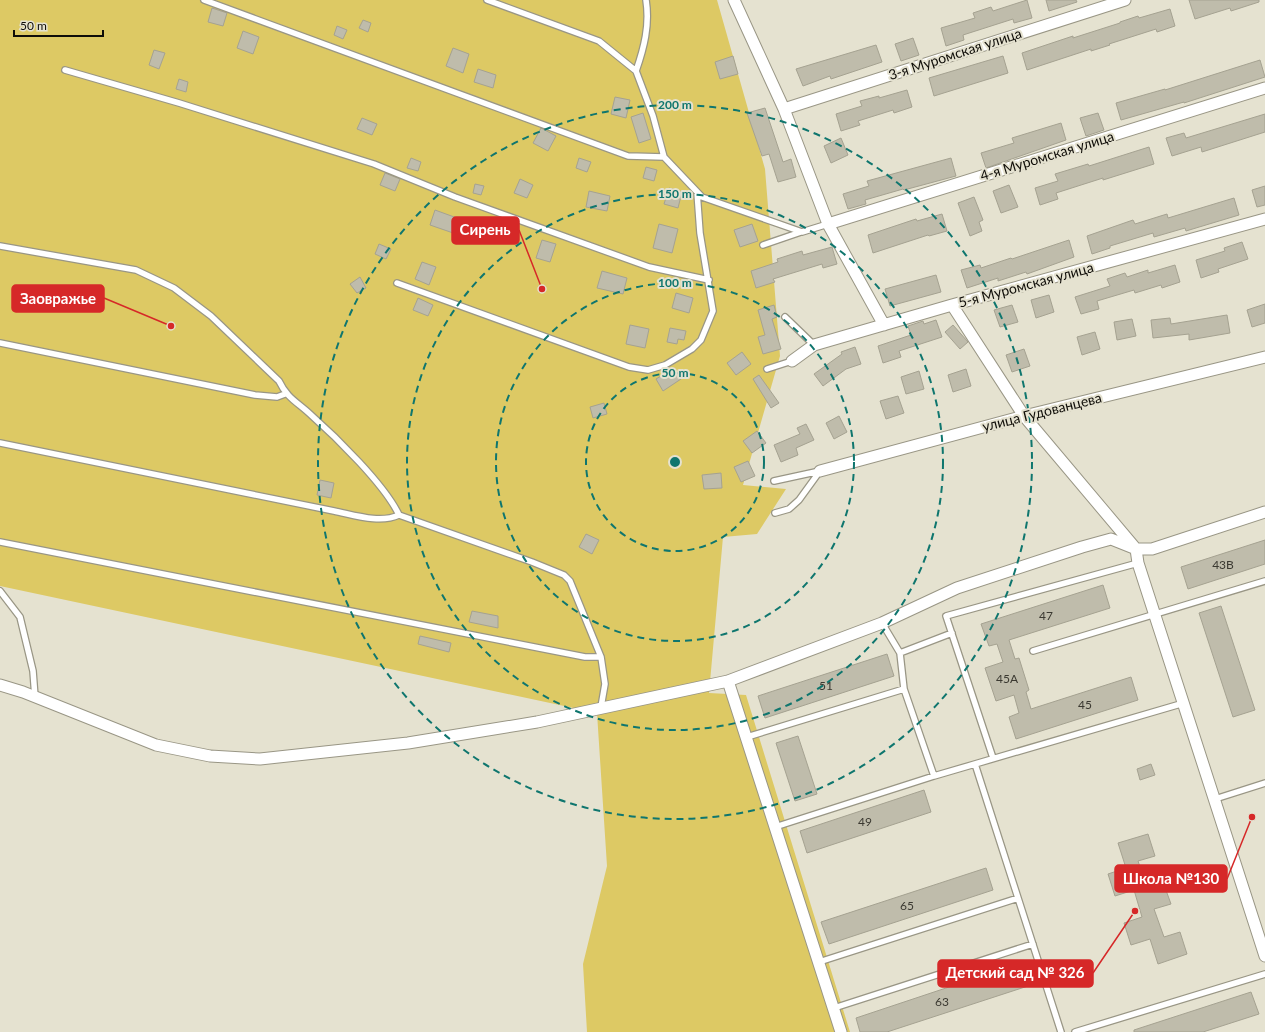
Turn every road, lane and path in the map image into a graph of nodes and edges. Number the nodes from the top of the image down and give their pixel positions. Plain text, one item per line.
1 (204, 0) edge
2 (487, 0) edge
3 (646, 0) edge
4 (734, 0) edge
5 (1125, 0) edge
6 (65, 70) dead end
7 (636, 71) junction
8 (1265, 88) edge
9 (784, 109) junction
10 (664, 157) junction
11 (697, 192) junction
12 (1265, 219) edge
13 (828, 224) junction
14 (802, 232) junction
15 (763, 245) dead end
16 (0, 246) edge
17 (709, 280) junction
18 (397, 283) dead end
19 (952, 305) junction
20 (785, 317) dead end
21 (884, 325) junction
22 (0, 343) edge
23 (814, 345) junction
24 (1265, 357) edge
25 (792, 361) joint
26 (768, 369) dead end
27 (285, 394) junction
28 (1024, 416) junction
29 (0, 443) edge
30 (820, 471) junction
31 (774, 481) dead end
32 (1265, 512) edge
33 (775, 513) dead end
34 (399, 515) junction
35 (0, 542) edge
36 (1136, 549) junction
37 (1138, 562) junction
38 (1265, 582) edge
39 (0, 591) edge
40 (1154, 614) junction
41 (882, 623) junction
42 (952, 633) junction
43 (1033, 652) dead end
44 (900, 653) junction
45 (601, 657) junction
46 (728, 681) junction
47 (0, 685) edge
48 (904, 689) junction
49 (35, 697) junction
50 (1184, 703) junction
51 (601, 707) junction
52 (747, 736) junction
53 (993, 758) junction
54 (975, 764) junction
55 (934, 776) junction
56 (1265, 783) edge
57 (1214, 799) junction
58 (774, 827) junction
59 (1018, 898) junction
60 (1032, 944) junction
61 (1265, 956) edge
62 (819, 962) junction
63 (1265, 974) edge
64 (834, 1008) junction
65 (841, 1032) edge
66 (1061, 1032) edge
67 (1075, 1032) edge

1 - 10 lane
2 - 7 lane
3 - 7 lane
4 - 9 street
5 - 9 street, 3-я Муромская улица
6 - 17 lane
7 - 10 lane
8 - 13 street, 4-я Муромская улица
9 - 13 street
10 - 11 lane
11 - 14 lane
11 - 17 lane
12 - 19 street, 5-я Муромская улица
13 - 14 lane
13 - 21 street
14 - 15 lane
16 - 27 lane
17 - 18 lane
19 - 21 street, 5-я Муромская улица
19 - 28 street
20 - 23 lane
21 - 23 street, 5-я Муромская улица
22 - 27 lane
23 - 25 street, 5-я Муромская улица
24 - 28 street, улица Гудованцева
25 - 26 lane
27 - 34 lane
28 - 30 street, улица Гудованцева
28 - 36 street
29 - 34 lane
30 - 31 lane
30 - 33 lane
32 - 36 street
34 - 45 lane
35 - 45 lane
36 - 37 street
36 - 41 street
37 - 40 street
37 - 42 lane
38 - 40 lane
39 - 49 lane
40 - 43 lane
40 - 50 street
41 - 44 lane
41 - 46 street
42 - 44 lane
42 - 53 lane
44 - 48 lane
45 - 51 lane
46 - 51 street
46 - 52 street
47 - 49 street
48 - 52 lane
48 - 55 lane
49 - 51 street
50 - 53 lane
50 - 57 street
52 - 58 street
53 - 54 lane
54 - 55 lane
54 - 59 lane
55 - 58 lane
56 - 57 lane
57 - 61 street
58 - 62 street
59 - 60 lane
59 - 62 lane
60 - 64 lane
60 - 66 lane
62 - 64 street
63 - 67 lane
64 - 65 street

